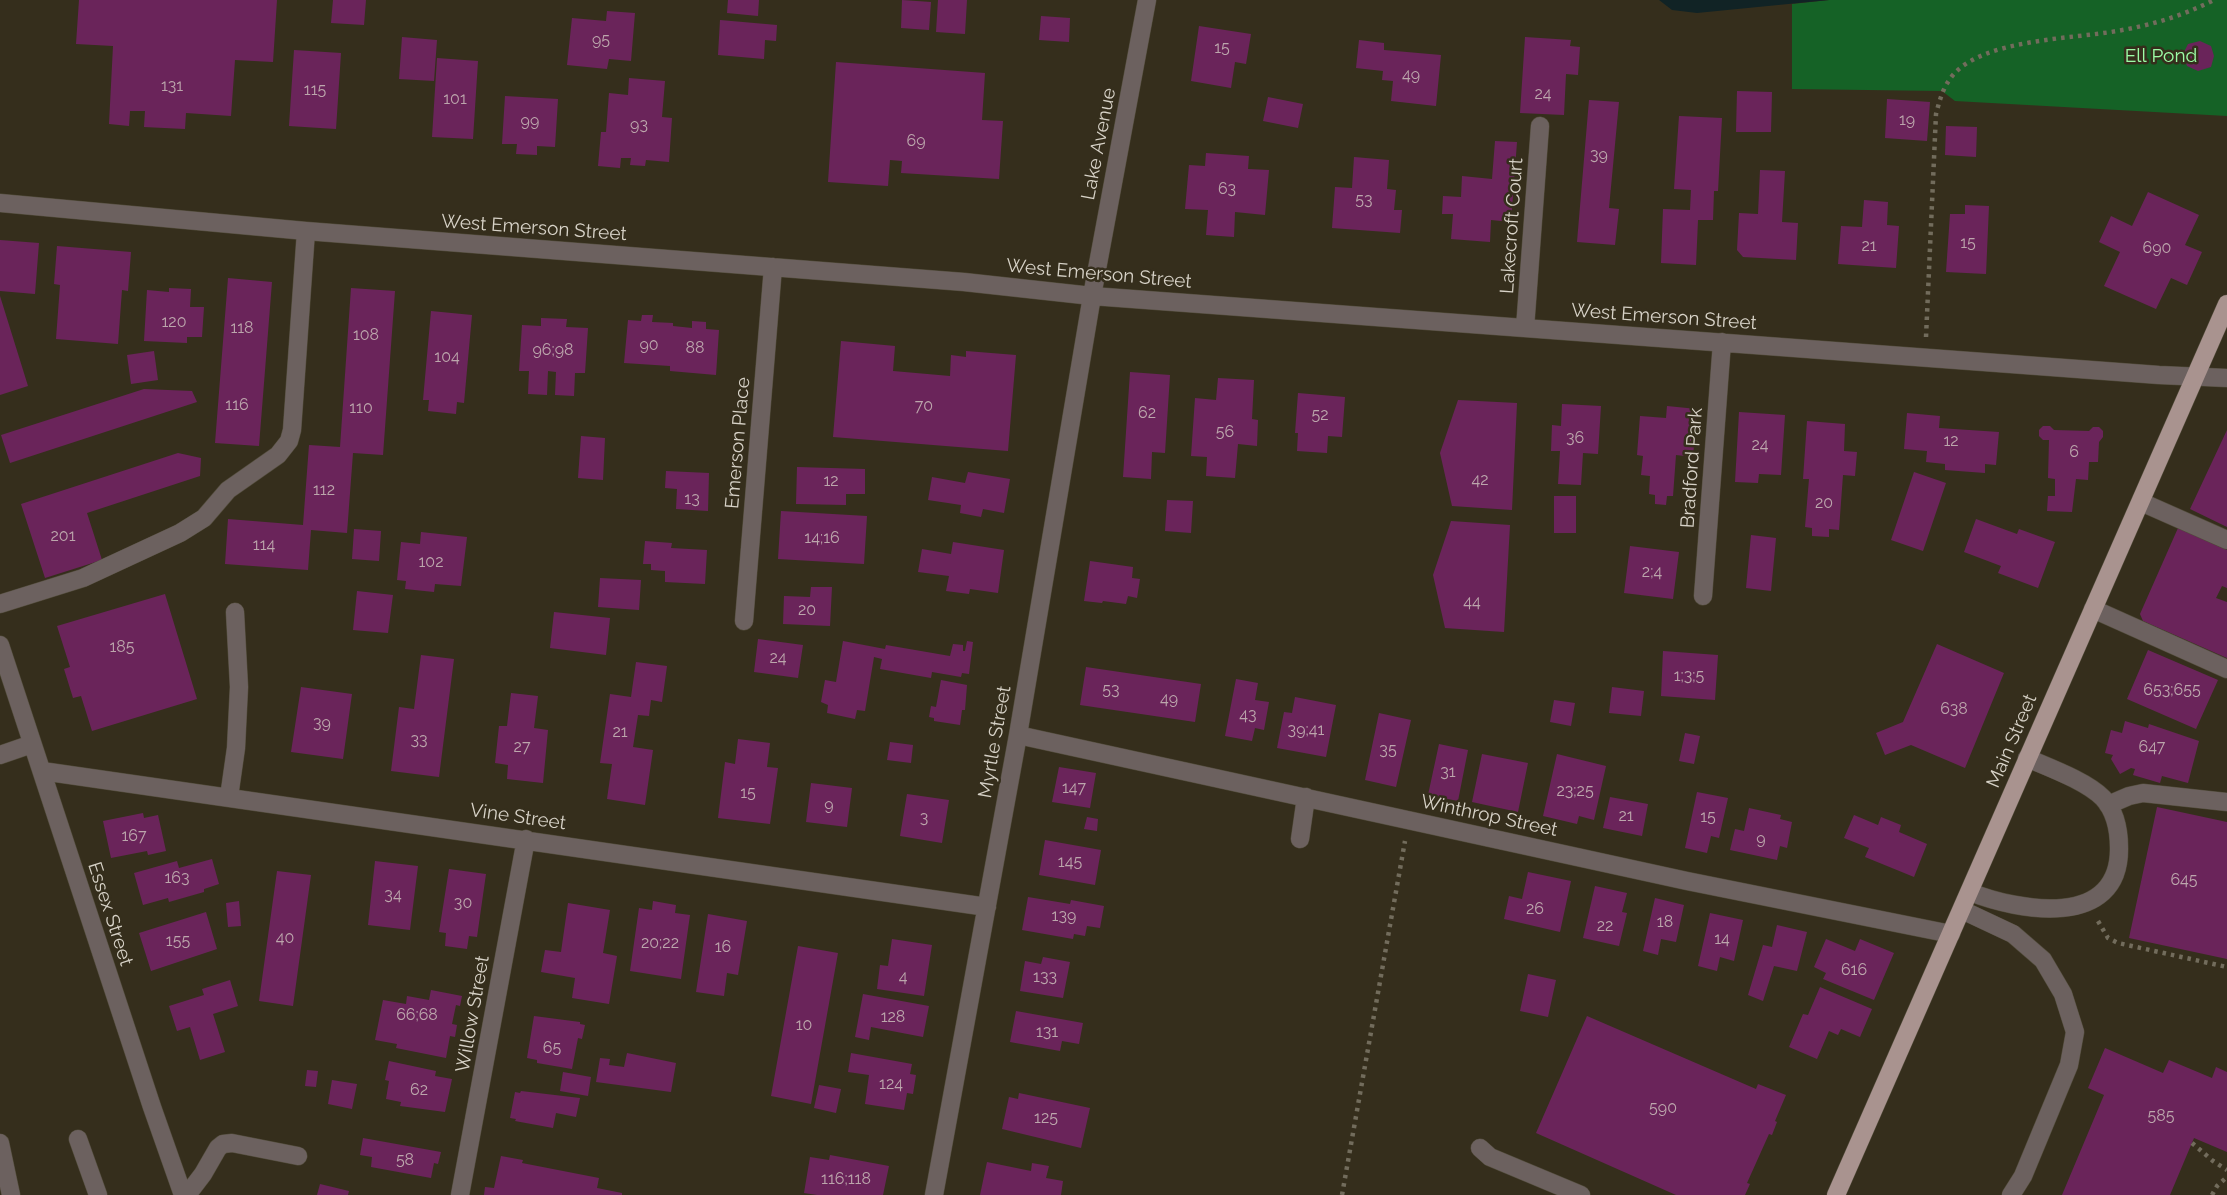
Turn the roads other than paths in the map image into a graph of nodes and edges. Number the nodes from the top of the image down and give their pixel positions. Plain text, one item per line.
1 (1147, 0) edge
2 (1541, 126) dead end
3 (0, 203) edge
4 (306, 231) junction
5 (773, 267) junction
6 (1092, 296) junction
7 (2227, 304) edge
8 (1525, 328) junction
9 (1722, 342) junction
10 (2195, 377) junction
11 (2227, 378) edge
12 (2141, 502) junction
13 (2227, 540) edge
14 (1703, 596) dead end
15 (0, 604) edge
16 (2093, 610) junction
17 (235, 612) dead end
18 (744, 621) dead end
19 (0, 645) edge
20 (2227, 668) edge
21 (1018, 735) junction
22 (32, 744) junction
23 (0, 755) edge
24 (2027, 758) junction
25 (42, 771) junction
26 (229, 797) junction
27 (1306, 797) junction
28 (2227, 802) edge
29 (2108, 806) junction
30 (526, 839) junction
31 (1300, 839) dead end
32 (1970, 891) junction
33 (987, 907) junction
34 (1962, 910) junction
35 (1951, 934) junction
36 (78, 1139) dead end
37 (0, 1143) edge
38 (1480, 1148) dead end
39 (298, 1156) dead end
40 (11, 1195) edge
41 (98, 1195) edge
42 (185, 1195) edge
43 (460, 1195) edge
44 (934, 1195) edge
45 (1581, 1195) edge
46 (1836, 1195) edge
47 (2011, 1195) edge

1 - 6 street, Lake Avenue
2 - 8 street, Lakecroft Court
3 - 4 street, West Emerson Street
4 - 5 street, West Emerson Street
4 - 15 street
5 - 6 street, West Emerson Street
5 - 18 street, Emerson Place
6 - 8 street, West Emerson Street
6 - 21 street, Myrtle Street
7 - 10 main road, Main Street
8 - 9 street, West Emerson Street
9 - 10 street, West Emerson Street
9 - 14 street, Bradford Park
10 - 11 street, West Emerson Street
10 - 12 main road, Main Street
12 - 13 street
12 - 16 main road, Main Street
16 - 20 street
16 - 24 main road, Main Street
17 - 26 street
19 - 22 street, Essex Street
21 - 27 street, Winthrop Street
21 - 33 street, Myrtle Street
22 - 23 street
22 - 25 street, Essex Street
24 - 29 street
24 - 32 main road, Main Street
25 - 26 street, Vine Street
25 - 42 street, Essex Street
26 - 30 street, Vine Street
27 - 31 street
27 - 35 street, Winthrop Street
28 - 29 street
29 - 32 street
30 - 33 street, Vine Street
30 - 43 street, Willow Street
32 - 34 main road, Main Street
33 - 44 street, Myrtle Street
34 - 35 main road, Main Street
34 - 47 street
35 - 46 main road, Main Street
36 - 41 street
37 - 40 street
38 - 45 street
39 - 42 street

